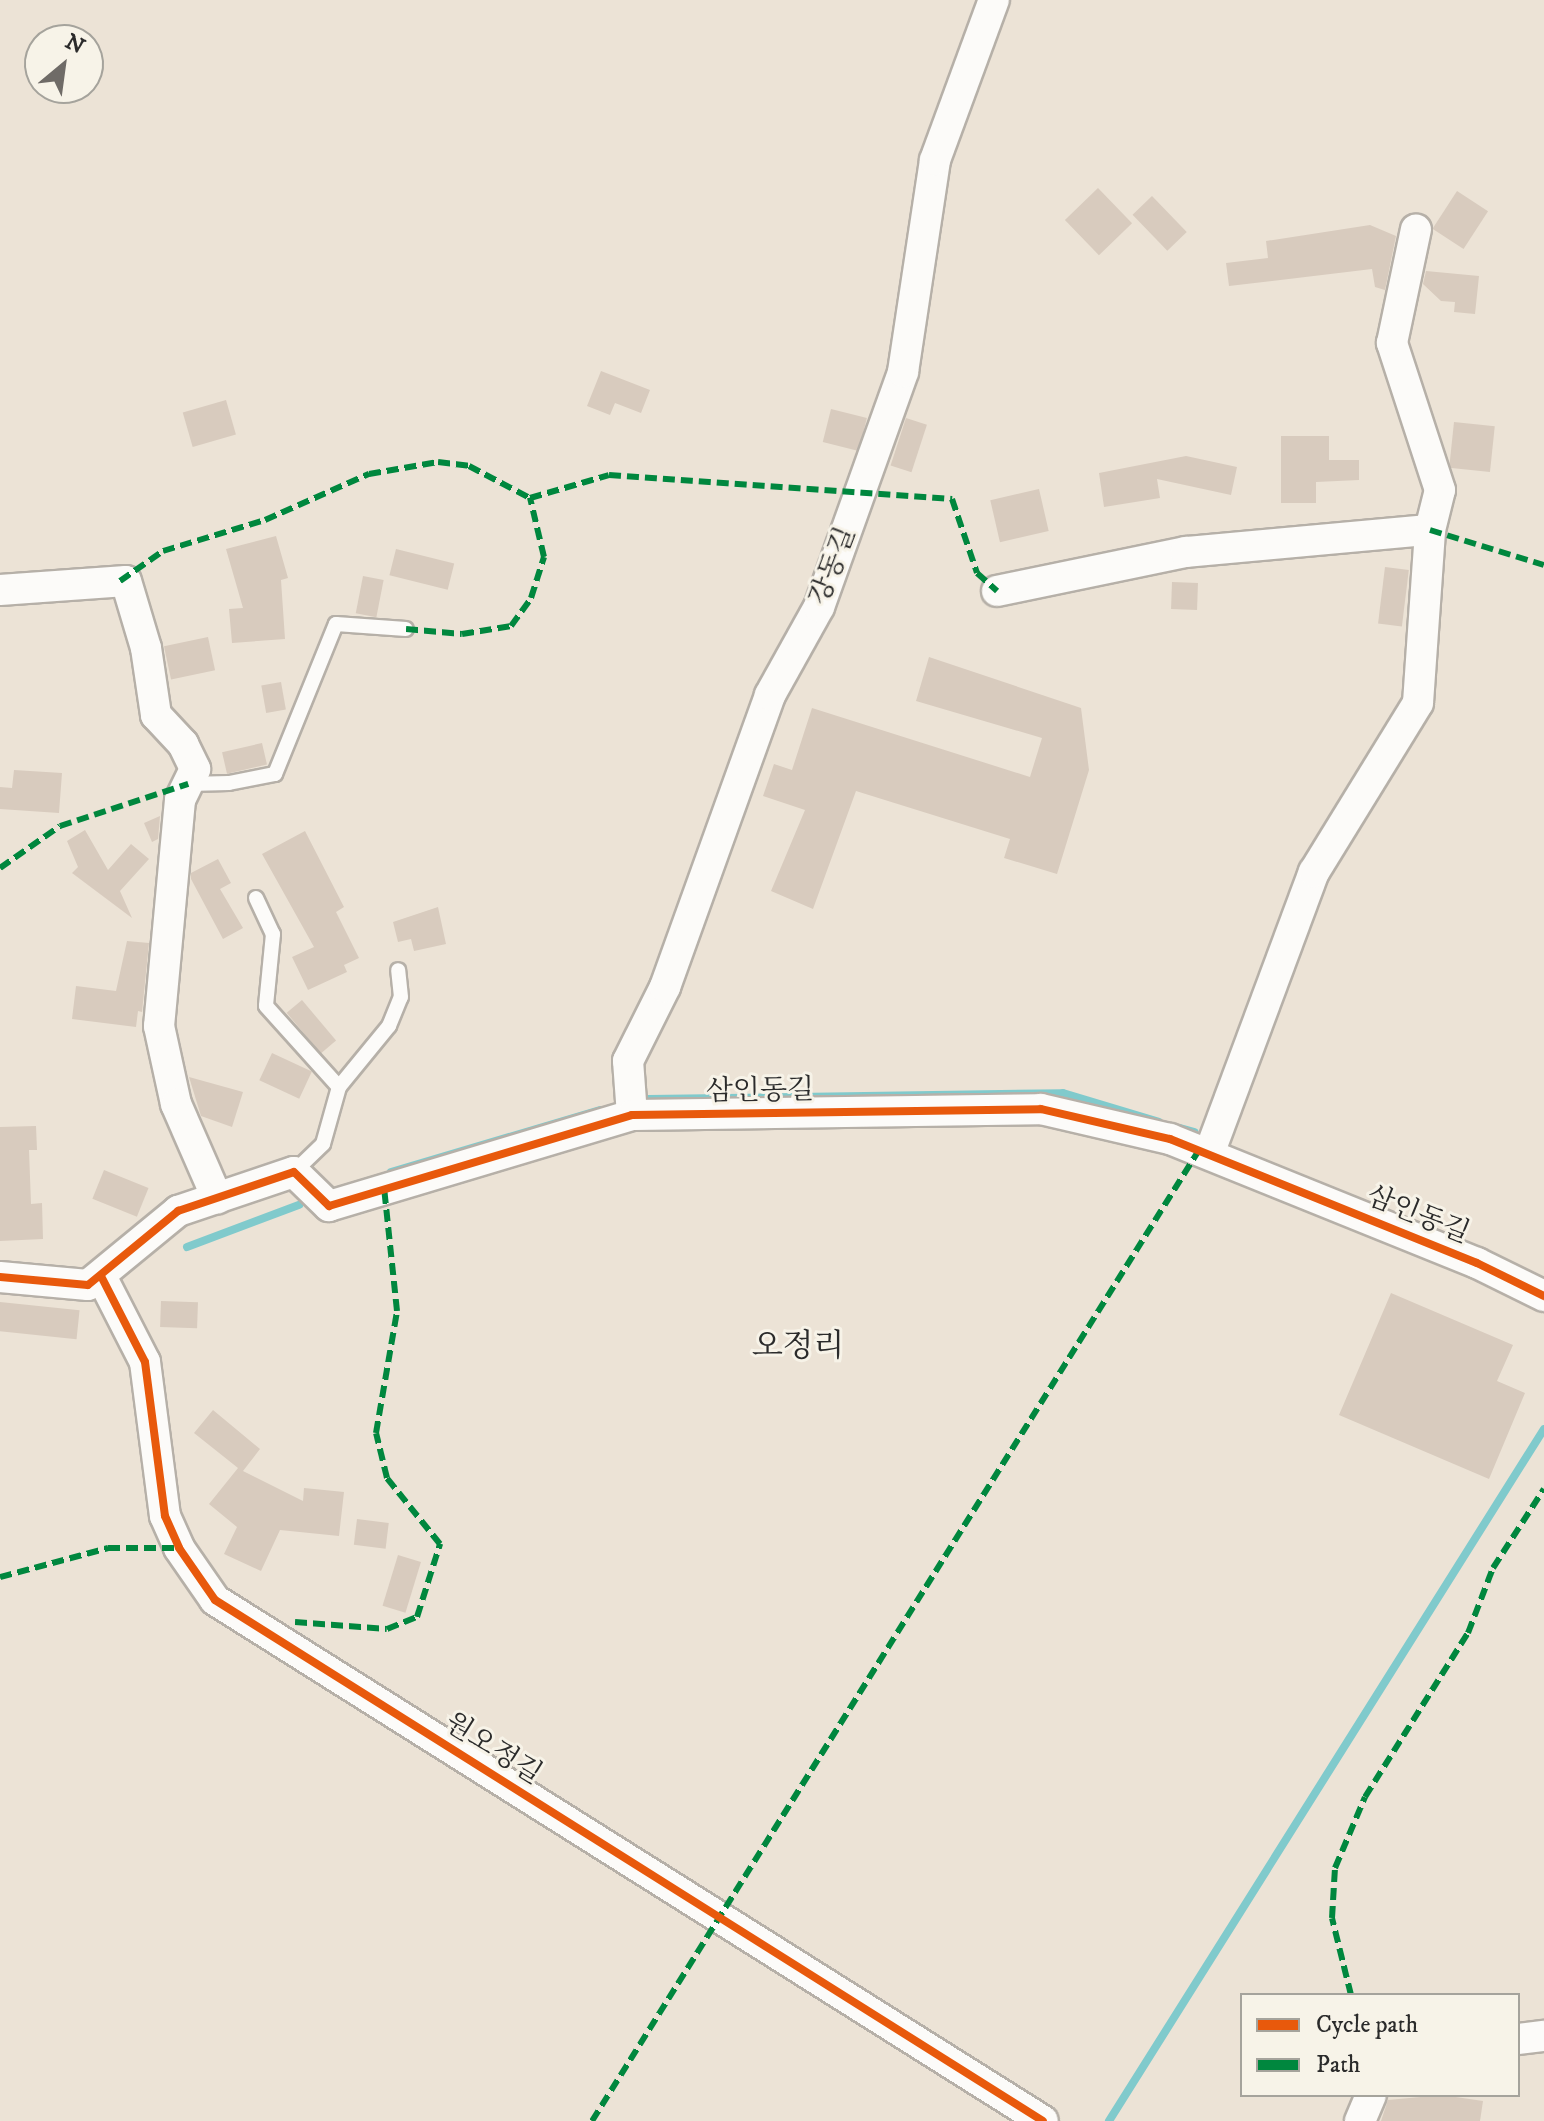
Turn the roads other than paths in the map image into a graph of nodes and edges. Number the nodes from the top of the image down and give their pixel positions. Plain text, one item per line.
1 (994, 0) edge
2 (1416, 229) dead end
3 (1430, 530) junction
4 (0, 590) edge
5 (997, 591) dead end
6 (406, 629) dead end
7 (188, 784) junction
8 (256, 898) dead end
9 (398, 970) dead end
10 (339, 1087) junction
11 (632, 1115) junction
12 (1209, 1154) junction
13 (294, 1172) junction
14 (217, 1198) junction
15 (0, 1277) edge
16 (102, 1278) junction
17 (1544, 1296) edge
18 (1544, 2036) edge
19 (1520, 2039) edge
20 (1370, 2097) edge
21 (1043, 2121) edge
22 (1360, 2121) edge

1 - 11 street, 강동길
2 - 3 street
3 - 5 street
3 - 12 street
4 - 7 street
6 - 7 lane
7 - 14 street
8 - 10 lane
9 - 10 lane
10 - 13 lane
11 - 12 street, 삼인동길
11 - 13 street, 삼인동길
12 - 17 street, 삼인동길
13 - 14 street
14 - 16 street
15 - 16 street
16 - 21 street, 원오정길
18 - 19 street
20 - 22 street

